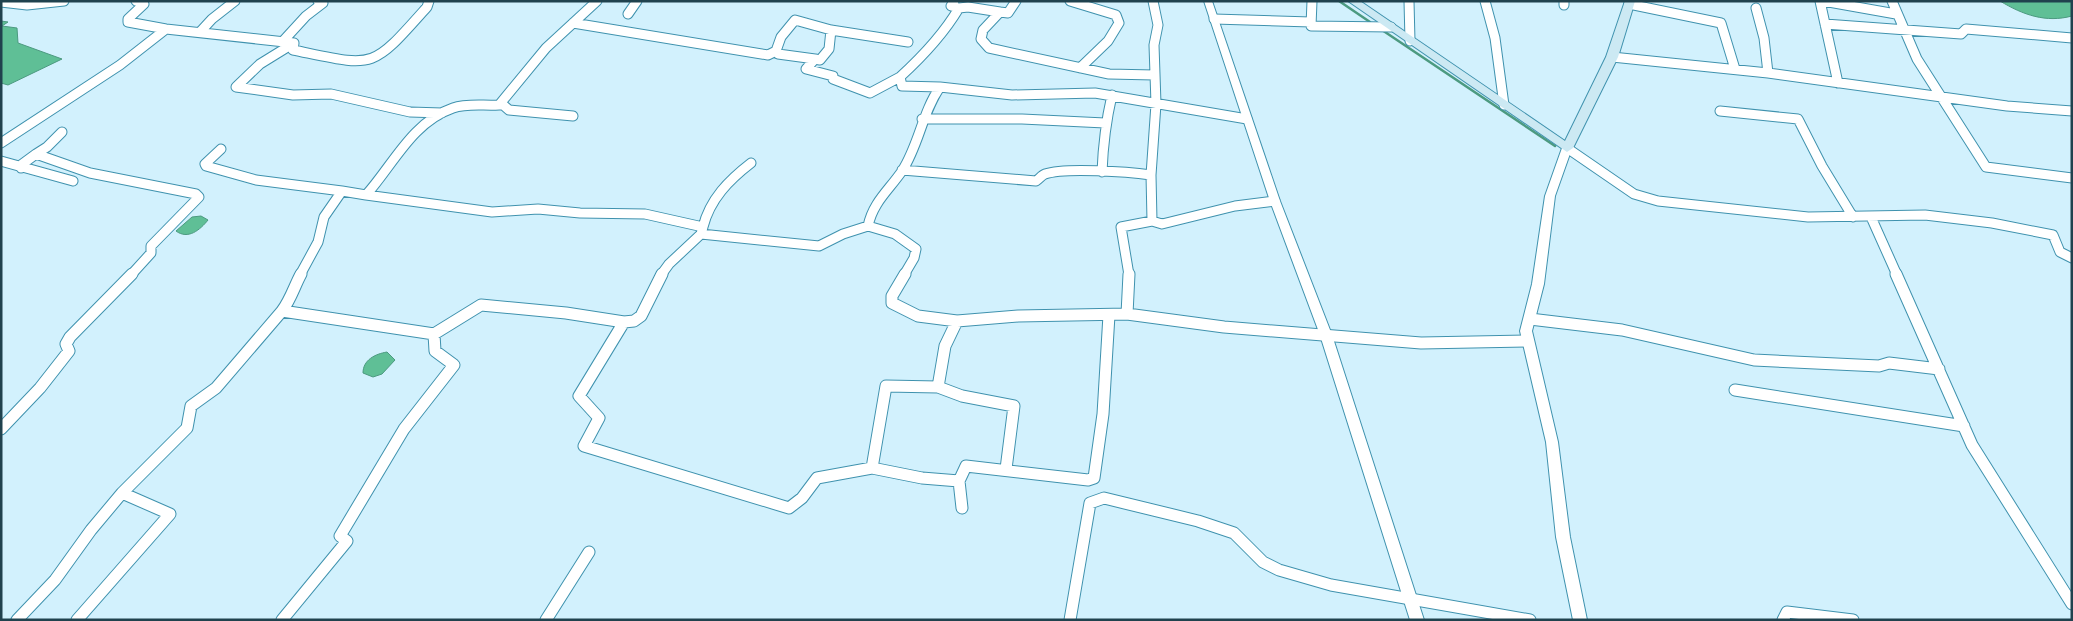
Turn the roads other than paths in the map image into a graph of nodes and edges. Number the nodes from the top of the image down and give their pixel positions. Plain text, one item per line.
1 (64, 1) edge
2 (136, 1) edge
3 (235, 1) edge
4 (429, 1) edge
5 (597, 1) edge
6 (637, 1) edge
7 (1016, 1) edge
8 (1070, 1) edge
9 (1153, 1) edge
10 (1208, 1) edge
11 (1312, 1) edge
12 (1353, 1) edge
13 (1409, 1) edge
14 (1485, 1) edge
15 (1822, 1) edge
16 (1892, 1) edge
17 (1, 2) edge
18 (322, 2) edge
19 (1629, 3) edge
20 (956, 5) edge
21 (1756, 8) dead end
22 (1000, 12) junction
23 (628, 14) dead end
24 (1896, 14) junction
25 (1214, 19) junction
26 (1311, 22) junction
27 (573, 23) junction
28 (1825, 24) junction
29 (1390, 26) junction
30 (166, 29) junction
31 (1902, 29) junction
32 (831, 30) junction
33 (200, 32) junction
34 (2072, 38) edge
35 (1410, 41) junction
36 (291, 42) junction
37 (908, 42) dead end
38 (776, 50) junction
39 (1612, 57) junction
40 (815, 59) junction
41 (1080, 68) junction
42 (1735, 70) junction
43 (1768, 73) junction
44 (1154, 75) junction
45 (900, 77) junction
46 (1838, 83) junction
47 (940, 87) junction
48 (1112, 95) junction
49 (1942, 97) junction
50 (501, 103) junction
51 (1156, 104) junction
52 (1504, 105) junction
53 (2072, 111) edge
54 (1720, 112) dead end
55 (443, 113) junction
56 (573, 116) dead end
57 (922, 119) junction
58 (1247, 119) junction
59 (1105, 123) junction
60 (62, 132) dead end
61 (1, 143) edge
62 (1568, 148) junction
63 (221, 149) dead end
64 (36, 154) junction
65 (1, 161) edge
66 (751, 163) dead end
67 (21, 168) junction
68 (902, 170) junction
69 (1102, 172) junction
70 (1151, 175) junction
71 (2072, 178) edge
72 (73, 181) dead end
73 (342, 192) junction
74 (366, 195) junction
75 (1275, 201) junction
76 (1854, 217) junction
77 (1871, 217) junction
78 (1152, 221) junction
79 (868, 226) junction
80 (702, 230) junction
81 (2072, 258) edge
82 (282, 311) junction
83 (1127, 314) junction
84 (1109, 315) junction
85 (1530, 319) junction
86 (957, 321) junction
87 (624, 322) junction
88 (434, 334) junction
89 (1326, 335) junction
90 (1527, 342) junction
91 (1939, 369) junction
92 (938, 387) junction
93 (1735, 390) dead end
94 (1964, 426) junction
95 (1, 429) edge
96 (872, 468) junction
97 (1006, 469) junction
98 (960, 481) junction
99 (122, 494) junction
100 (962, 508) dead end
101 (589, 552) dead end
102 (1410, 600) junction
103 (2072, 604) edge
104 (17, 620) edge
105 (76, 620) edge
106 (282, 620) edge
107 (546, 620) edge
108 (1070, 620) edge
109 (1417, 620) edge
110 (1530, 620) edge
111 (1580, 620) edge
112 (1783, 620) edge
113 (1853, 620) edge

1 - 17 street
2 - 30 street
3 - 33 street
4 - 36 street
5 - 27 street
6 - 23 street
7 - 22 street
8 - 41 street
9 - 44 street
10 - 25 street
11 - 26 street
12 - 29 main road
13 - 35 street
14 - 52 street
15 - 24 street
15 - 28 street
16 - 24 street
18 - 36 street
19 - 39 main road
19 - 42 street
20 - 22 street
20 - 45 street
21 - 43 street
22 - 41 street
24 - 31 street
25 - 26 street
25 - 58 street
26 - 29 street
27 - 38 street
27 - 50 street
28 - 31 street
28 - 46 street
29 - 35 main road
30 - 33 street
30 - 61 street
31 - 34 street
31 - 49 street
32 - 37 street
32 - 38 street
32 - 40 street
33 - 36 street
35 - 52 main road
36 - 55 street
38 - 40 street
39 - 42 street
39 - 62 main road
40 - 45 street
41 - 44 street
42 - 43 street
43 - 46 street
44 - 51 street
45 - 47 street
46 - 49 street
47 - 48 street
47 - 57 street
48 - 51 street
48 - 59 street
49 - 53 street
49 - 71 street
50 - 55 street
50 - 56 street
51 - 58 street
51 - 70 street
52 - 62 main road
54 - 76 street
55 - 74 street
57 - 59 street
57 - 68 street
58 - 75 street
59 - 69 street
60 - 64 street
62 - 76 street
62 - 85 street
63 - 73 street
64 - 67 street
64 - 95 street
65 - 67 street
66 - 80 street
67 - 72 street
68 - 69 street
68 - 79 street
69 - 70 street
70 - 78 street
73 - 74 street
73 - 82 street
74 - 80 street
75 - 78 street
75 - 89 street
76 - 77 street
77 - 81 street
77 - 91 street
78 - 83 street
79 - 80 street
79 - 86 street
80 - 87 street
82 - 88 street
82 - 99 street
83 - 84 street
83 - 89 street
84 - 86 street
84 - 97 street
85 - 90 street
85 - 91 street
86 - 92 street
87 - 88 street
87 - 96 street
88 - 106 street
89 - 90 street
89 - 102 street
90 - 111 street
91 - 94 street
92 - 96 street
92 - 97 street
93 - 94 street
94 - 103 street
96 - 98 street
97 - 98 street
98 - 100 street
99 - 104 street
99 - 105 street
101 - 107 street
102 - 108 street
102 - 109 street
102 - 110 street
112 - 113 street

